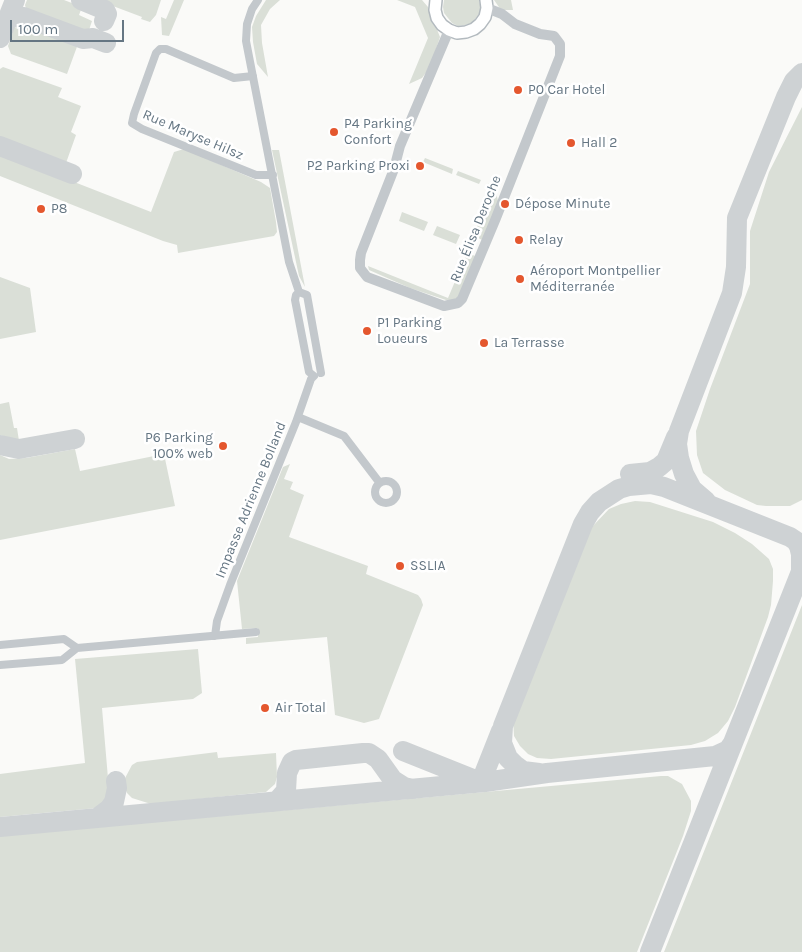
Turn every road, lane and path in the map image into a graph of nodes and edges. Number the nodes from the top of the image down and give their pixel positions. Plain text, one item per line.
1 (258, 0) edge
2 (428, 0) edge
3 (486, 4) edge
4 (435, 5) edge
5 (449, 30) junction
6 (254, 76) junction
7 (273, 175) junction
8 (299, 292) junction
9 (317, 374) junction
10 (298, 417) junction
11 (379, 482) dead end
12 (256, 632) dead end
13 (215, 636) junction
14 (0, 645) edge
15 (77, 648) junction
16 (0, 665) edge

1 - 6 street
2 - 4 street
3 - 5 main road
3 - 5 street, Rue Élisa Deroche
4 - 5 main road
6 - 7 street
6 - 7 street, Rue Maryse Hilsz
7 - 8 street
8 - 9 street
8 - 9 street
9 - 10 street, Impasse Adrienne Bolland
10 - 11 street
10 - 13 street, Impasse Adrienne Bolland
12 - 13 street
13 - 15 street
14 - 15 street
15 - 16 street

